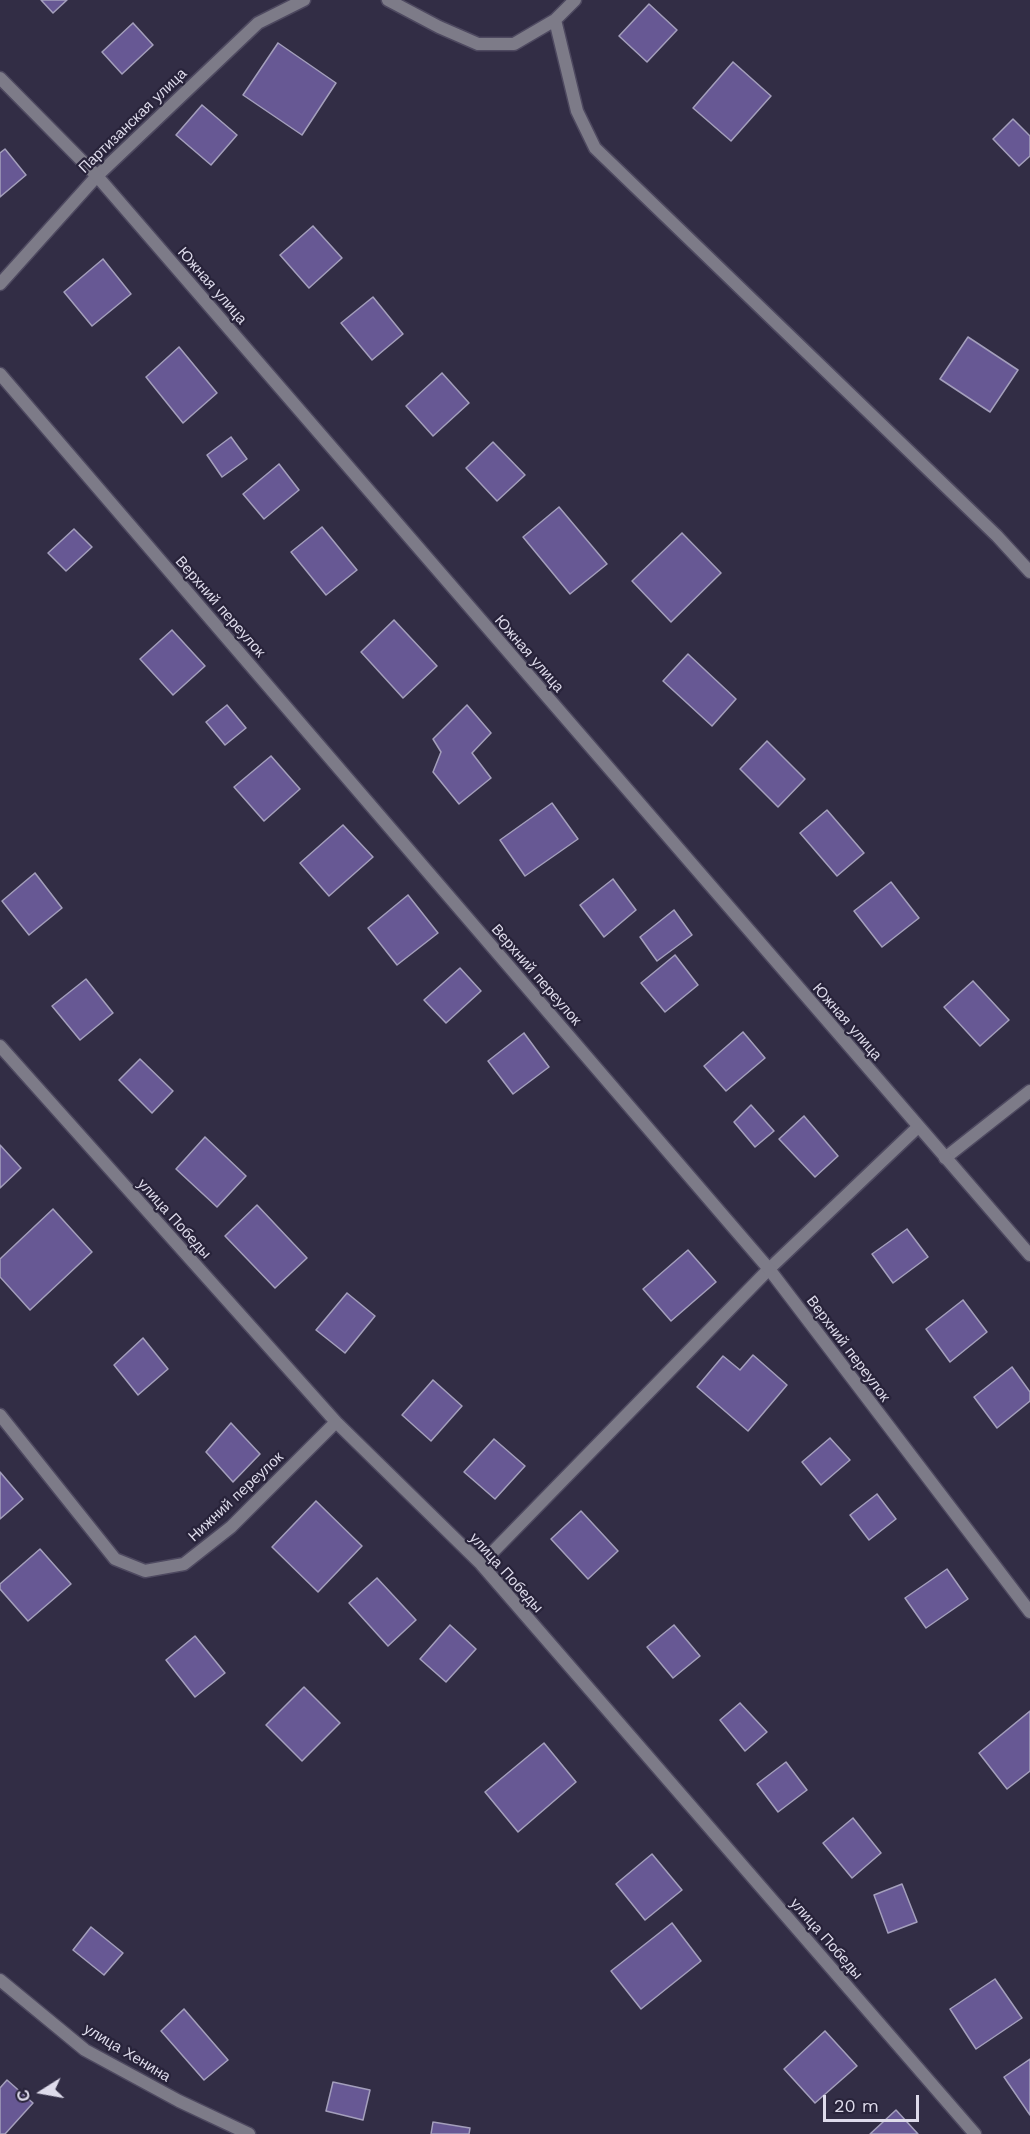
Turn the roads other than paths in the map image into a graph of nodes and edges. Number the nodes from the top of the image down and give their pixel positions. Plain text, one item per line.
1 (304, 0) edge
2 (388, 0) edge
3 (575, 0) edge
4 (555, 20) junction
5 (0, 78) edge
6 (97, 176) junction
7 (0, 284) edge
8 (0, 374) edge
9 (1030, 572) edge
10 (0, 1046) edge
11 (1030, 1091) edge
12 (918, 1127) junction
13 (945, 1158) junction
14 (1030, 1255) edge
15 (769, 1269) junction
16 (0, 1415) edge
17 (336, 1422) junction
18 (481, 1564) junction
19 (1030, 1612) edge
20 (0, 1980) edge
21 (249, 2134) edge
22 (975, 2134) edge

1 - 6 street, Партизанская улица
2 - 4 street
3 - 4 street
4 - 9 street
5 - 6 street, Южная улица
6 - 7 street, Партизанская улица
6 - 12 street, Южная улица
8 - 15 street, Верхний переулок
10 - 17 street, улица Победы
11 - 13 street
12 - 13 street, Южная улица
12 - 15 street
13 - 14 street, Южная улица
15 - 18 street
15 - 19 street, Верхний переулок
16 - 17 street, Нижний переулок
17 - 18 street, улица Победы
18 - 22 street, улица Победы
20 - 21 street, улица Хенина

